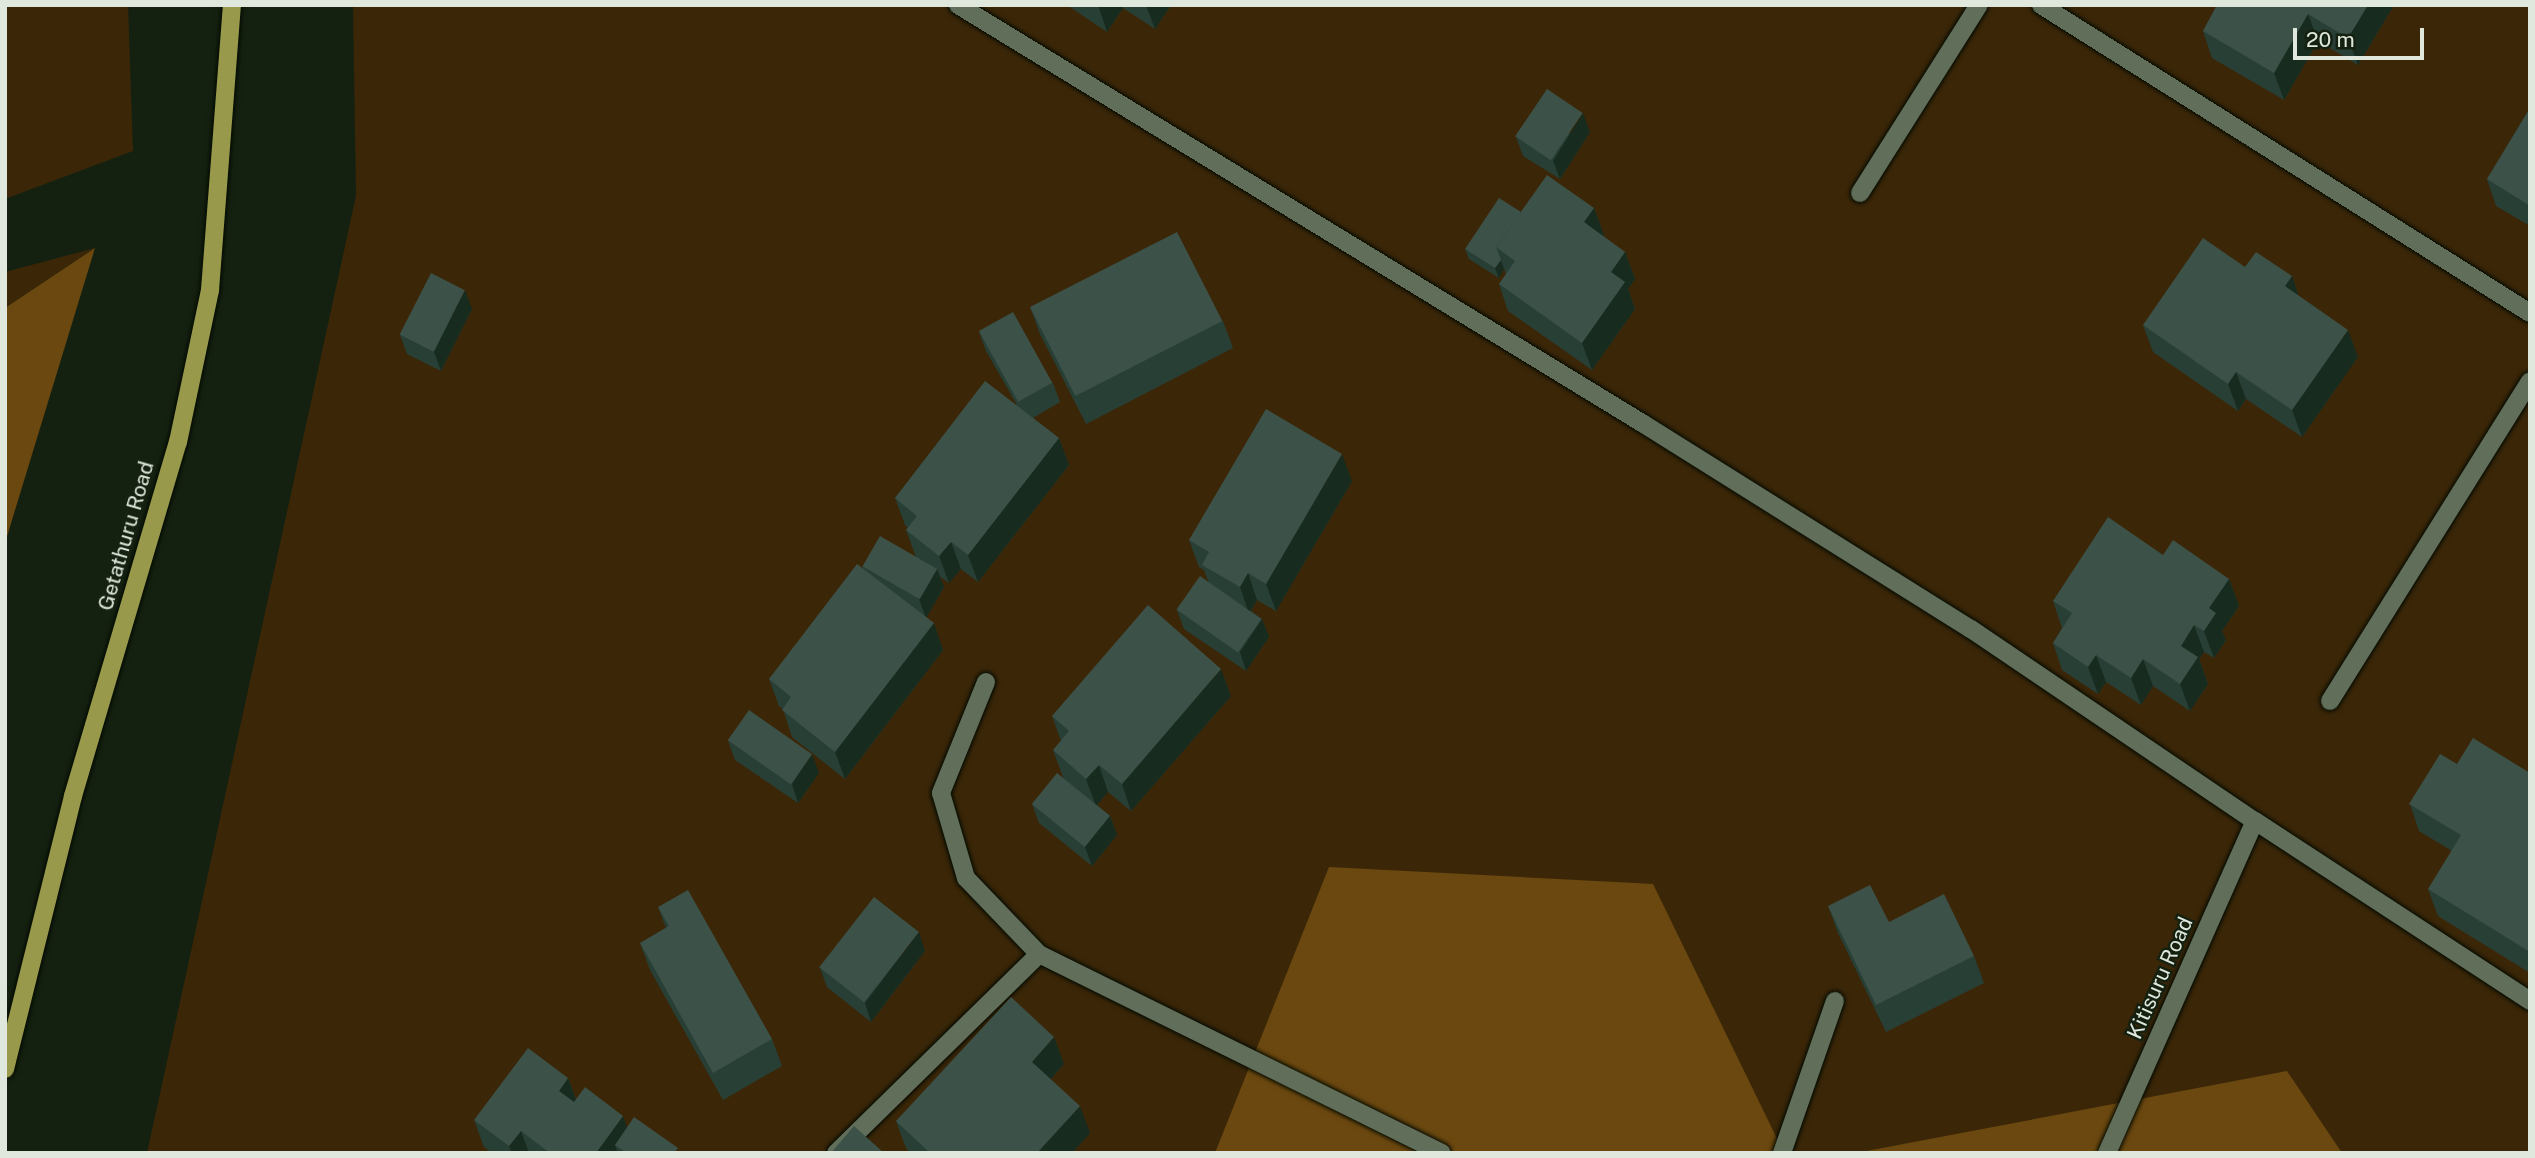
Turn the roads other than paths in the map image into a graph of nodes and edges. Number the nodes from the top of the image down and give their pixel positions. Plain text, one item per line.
1 (232, 5) edge
2 (958, 5) edge
3 (1979, 5) edge
4 (2041, 5) edge
5 (1860, 193) dead end
6 (2530, 313) edge
7 (2530, 382) edge
8 (986, 682) dead end
9 (2330, 701) dead end
10 (2255, 821) junction
11 (1040, 954) junction
12 (1835, 1001) dead end
13 (2530, 1001) edge
14 (5, 1069) edge
15 (836, 1153) edge
16 (1442, 1153) edge
17 (1782, 1153) edge
18 (2107, 1153) edge

1 - 14 main road, Getathuru Road
2 - 10 street
3 - 5 street
4 - 6 street
7 - 9 street
8 - 11 street
10 - 13 street
10 - 18 street, Kitisuru Road
11 - 15 street
11 - 16 street
12 - 17 street

